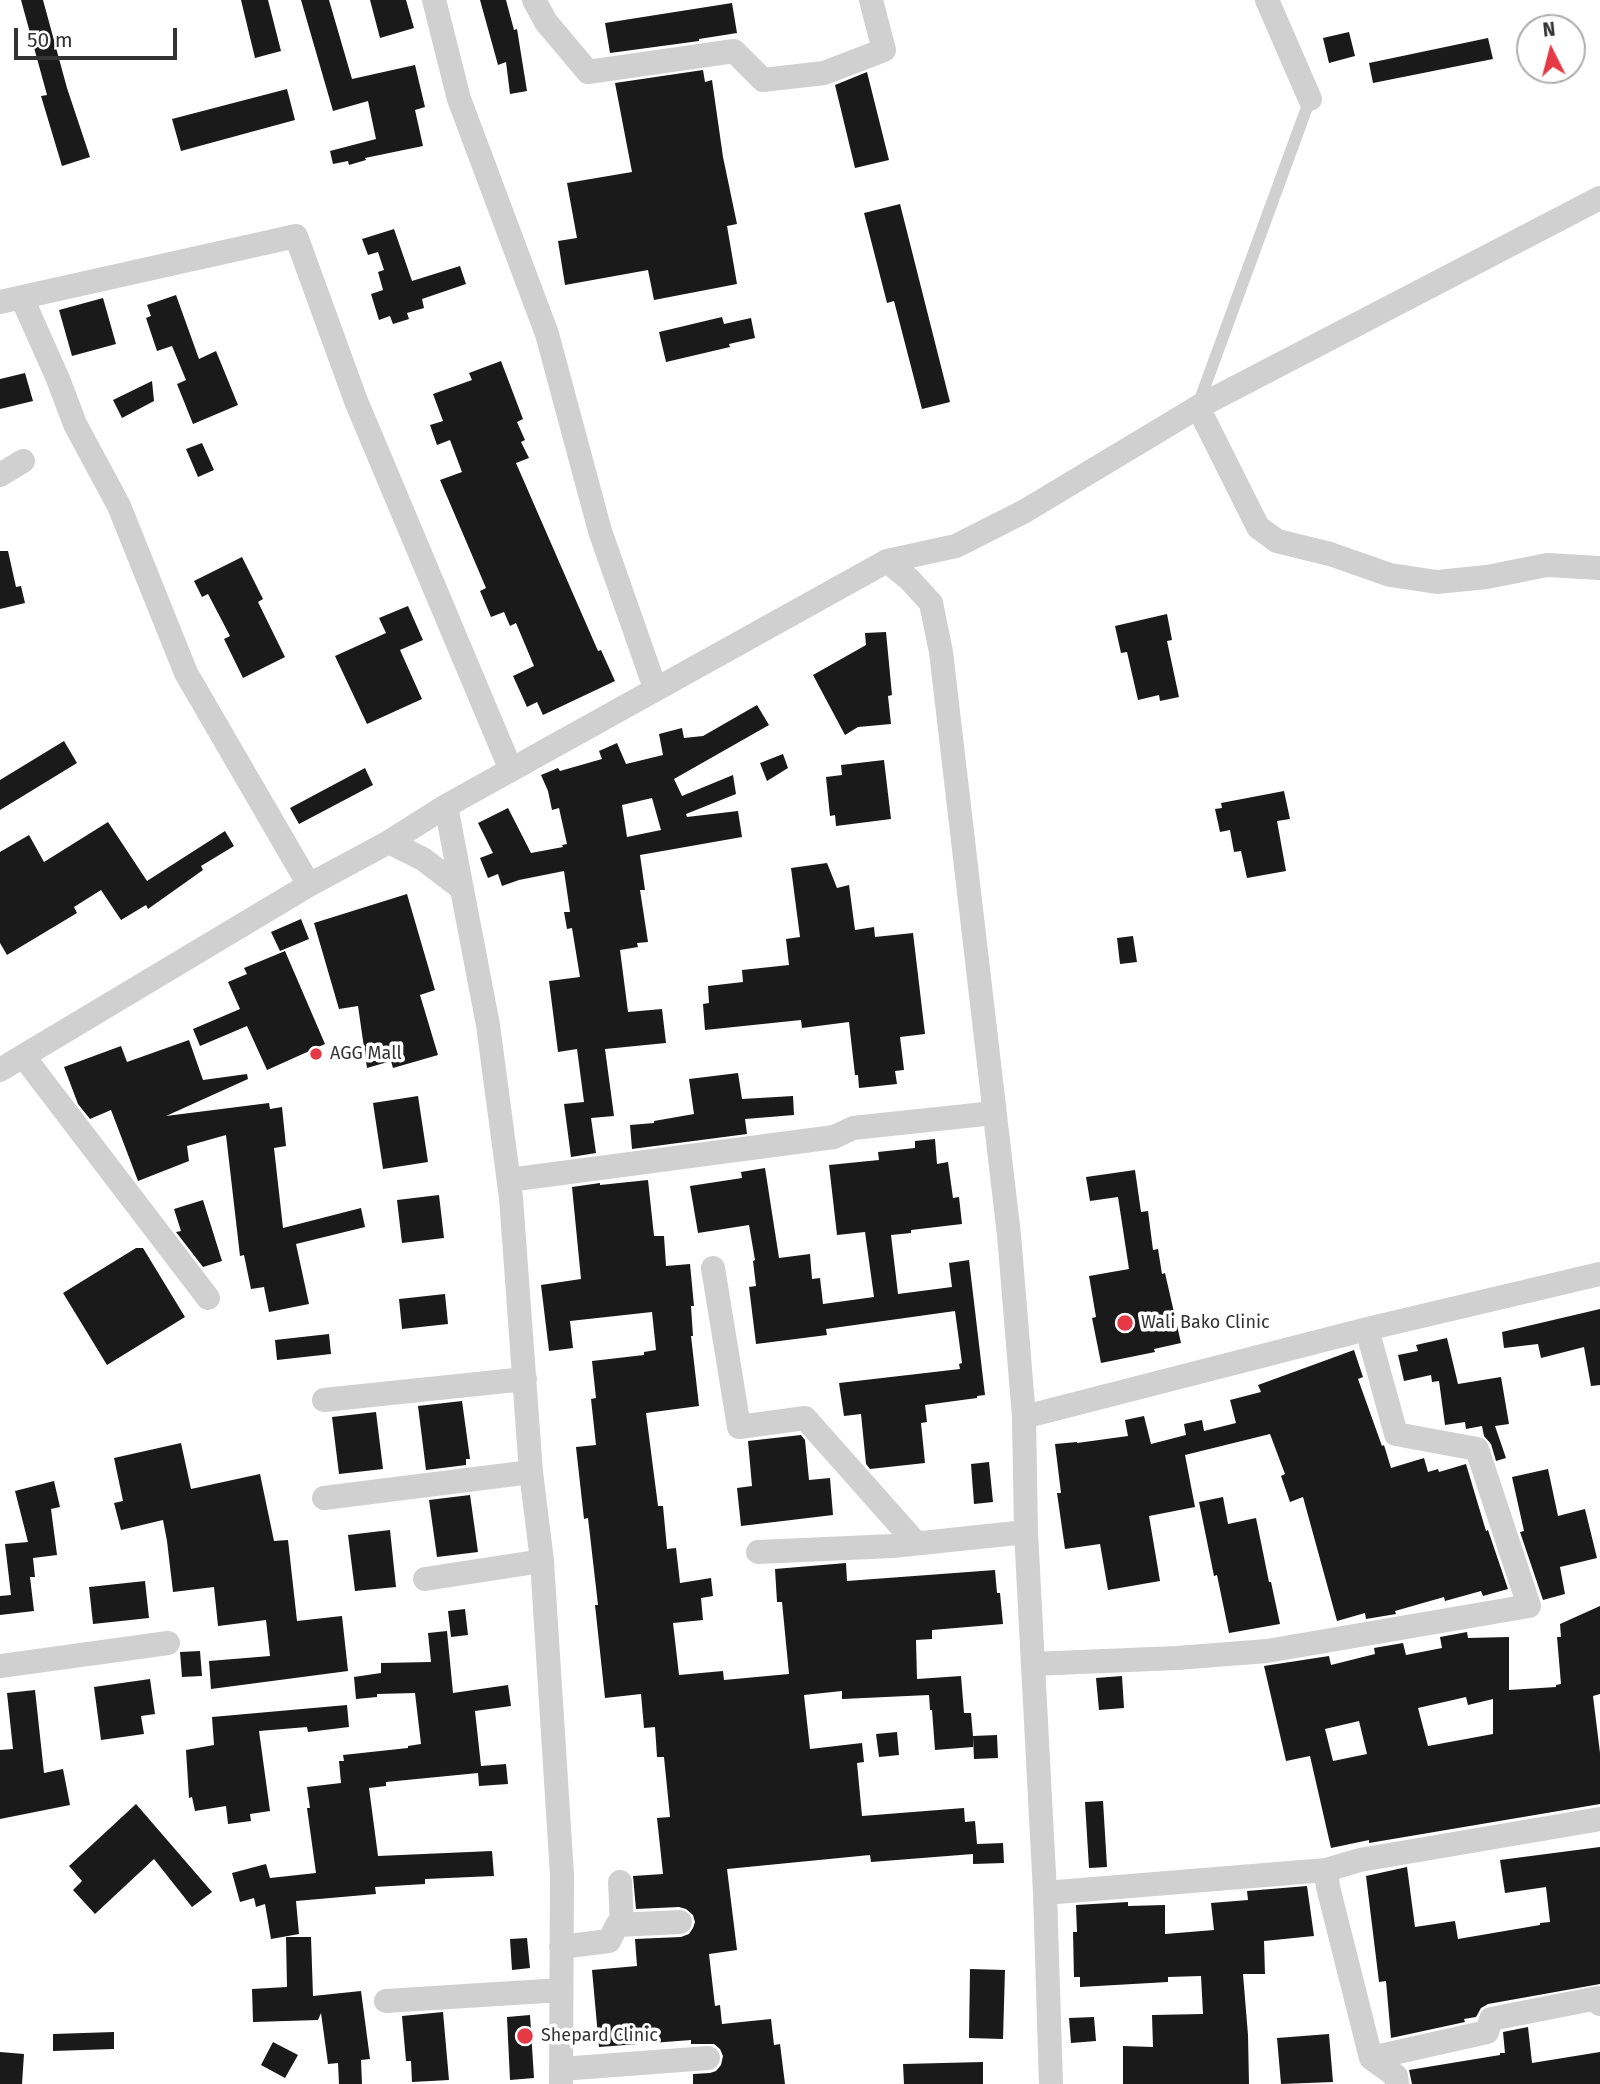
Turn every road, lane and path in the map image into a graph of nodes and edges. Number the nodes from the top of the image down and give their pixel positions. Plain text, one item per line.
1 (434, 0) edge
2 (534, 0) edge
3 (871, 0) edge
4 (1267, 0) edge
5 (1310, 99) joint
6 (1600, 198) edge
7 (11, 300) edge
8 (1198, 407) junction
9 (23, 461) dead end
10 (0, 475) edge
11 (887, 561) junction
12 (1600, 568) edge
13 (655, 688) junction
14 (511, 771) junction
15 (446, 806) junction
16 (388, 842) junction
17 (309, 885) junction
18 (461, 888) junction
19 (24, 1057) junction
20 (0, 1070) edge
21 (994, 1113) junction
22 (509, 1180) junction
23 (713, 1268) dead end
24 (1600, 1274) edge
25 (208, 1298) dead end
26 (1367, 1329) junction
27 (526, 1379) junction
28 (324, 1400) dead end
29 (1024, 1417) junction
30 (531, 1472) junction
31 (324, 1498) dead end
32 (1026, 1532) junction
33 (916, 1543) junction
34 (758, 1552) dead end
35 (542, 1561) junction
36 (425, 1579) dead end
37 (168, 1643) dead end
38 (1033, 1664) junction
39 (0, 1666) edge
40 (1600, 1819) edge
41 (1326, 1870) junction
42 (620, 1882) dead end
43 (1045, 1893) junction
44 (680, 1922) dead end
45 (622, 1924) junction
46 (561, 1947) junction
47 (561, 1990) junction
48 (386, 2001) dead end
49 (1600, 2004) edge
50 (708, 2058) dead end
51 (1371, 2058) junction
52 (561, 2077) edge
53 (1051, 2084) edge
54 (1397, 2084) edge

1 - 13 street
2 - 3 street
4 - 5 street
5 - 8 lane
6 - 8 street
7 - 14 street
7 - 17 street
8 - 11 street
8 - 12 street
9 - 10 street
11 - 13 street
11 - 21 street
13 - 14 street
14 - 15 street
15 - 16 street
15 - 18 street
16 - 17 street
16 - 18 street
17 - 19 street
18 - 22 street
19 - 20 street
19 - 25 street
21 - 22 street
21 - 29 street
22 - 27 street
23 - 33 street
24 - 26 street
26 - 29 street
26 - 38 street
27 - 28 street
27 - 30 street
29 - 32 street
30 - 31 street
30 - 35 street
32 - 33 street
32 - 38 street
33 - 34 street
35 - 36 street
35 - 46 street
37 - 39 street
38 - 43 street
40 - 41 street
41 - 43 street
41 - 51 street
42 - 45 street
43 - 53 street
44 - 45 street
45 - 46 street
46 - 47 street
47 - 48 street
47 - 52 street
49 - 51 street
50 - 52 street
51 - 54 street

